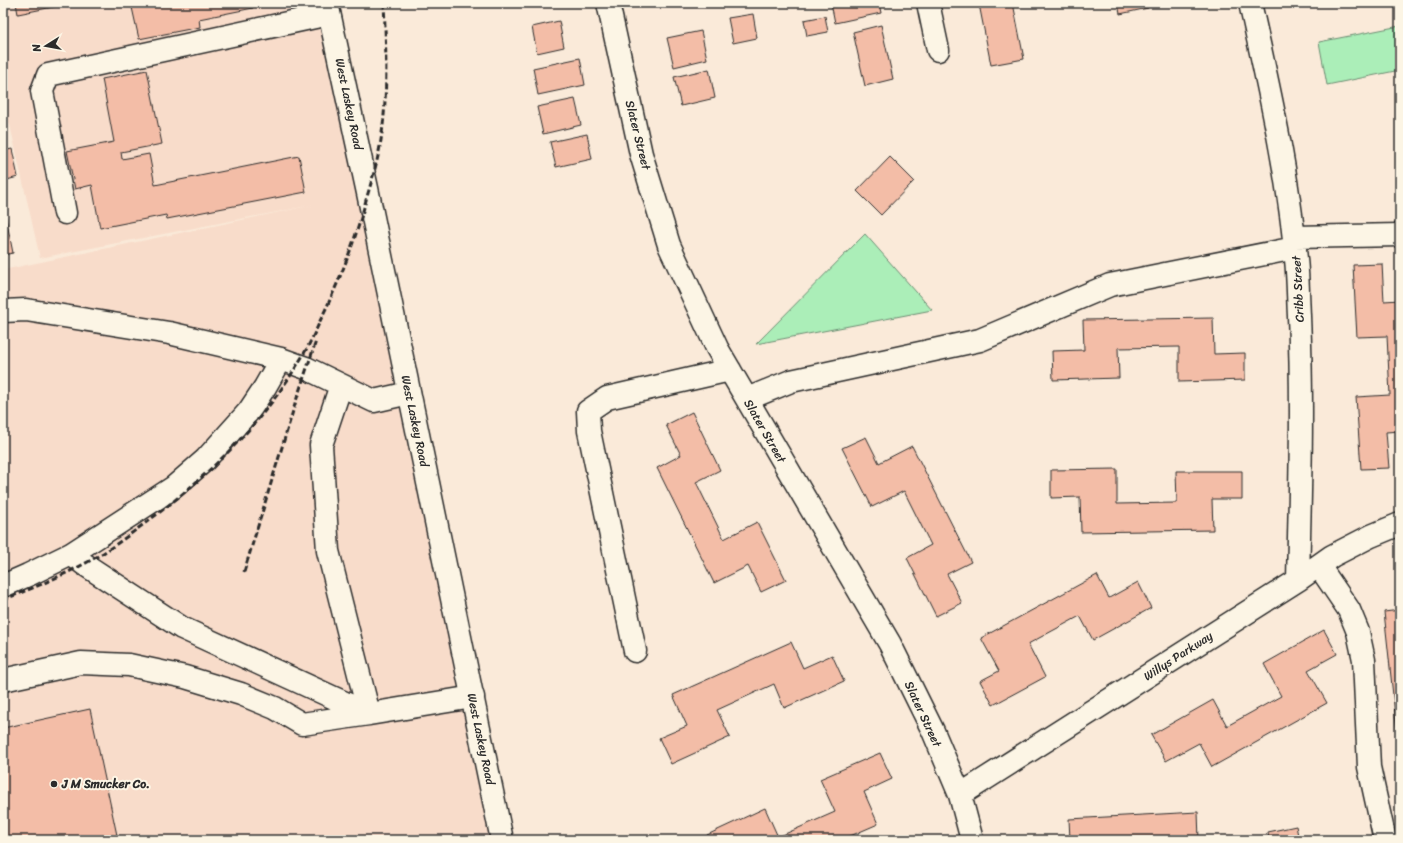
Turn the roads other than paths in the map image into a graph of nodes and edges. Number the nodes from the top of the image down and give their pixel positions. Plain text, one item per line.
1 (608, 3) edge
2 (928, 3) edge
3 (1250, 3) edge
4 (328, 8) edge
5 (938, 50) dead end
6 (65, 213) dead end
7 (1400, 235) edge
8 (1295, 243) junction
9 (3, 311) edge
10 (281, 359) junction
11 (730, 370) junction
12 (341, 385) junction
13 (409, 392) junction
14 (747, 399) junction
15 (1400, 524) edge
16 (71, 554) junction
17 (1319, 566) junction
18 (1298, 580) junction
19 (3, 586) edge
20 (635, 651) dead end
21 (3, 680) edge
22 (473, 697) junction
23 (369, 714) junction
24 (960, 795) junction
25 (502, 840) edge
26 (972, 840) edge
27 (1385, 840) edge

1 - 11 street, Slater Street
2 - 5 street
3 - 8 street, Cribb Street
4 - 6 street
4 - 13 street, West Laskey Road
7 - 8 street
8 - 14 street
8 - 18 street, Cribb Street
9 - 10 street
10 - 12 street
10 - 16 street
11 - 14 street, Slater Street
11 - 20 street
12 - 13 street
12 - 23 street
13 - 22 street, West Laskey Road
14 - 24 street, Slater Street
15 - 17 street, Willys Parkway
16 - 19 street
16 - 23 street
17 - 18 street, Willys Parkway
17 - 27 street
18 - 24 street, Willys Parkway
21 - 23 street
22 - 23 street
22 - 25 street, West Laskey Road
24 - 26 street, Slater Street

